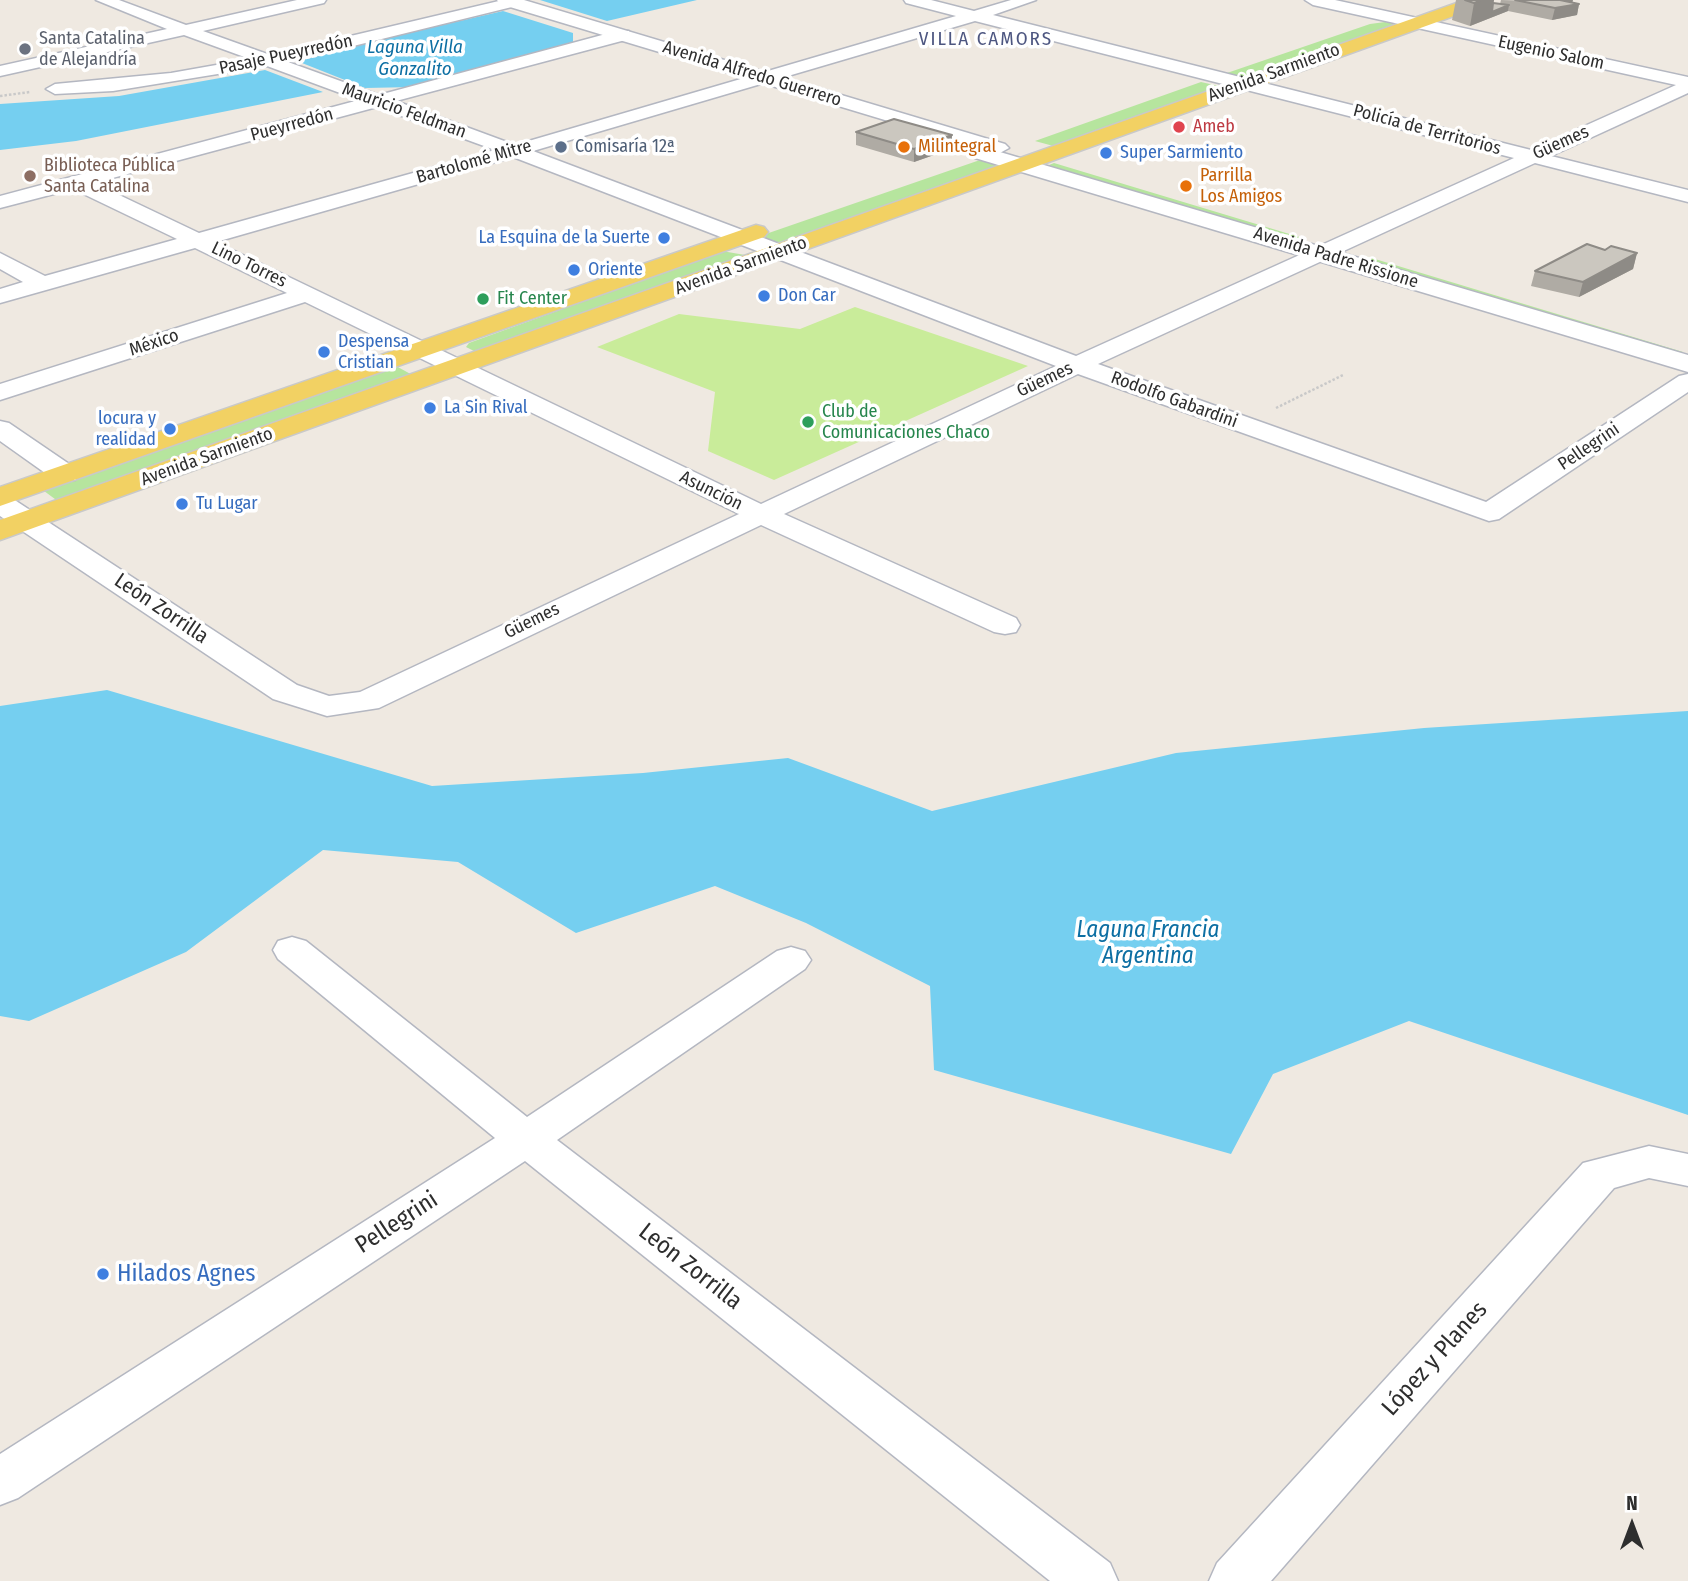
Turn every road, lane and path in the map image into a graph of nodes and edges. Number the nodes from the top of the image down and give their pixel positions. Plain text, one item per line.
1 (104, 0) edge
2 (318, 0) edge
3 (912, 0) edge
4 (1028, 0) edge
5 (1313, 0) edge
6 (1481, 0) edge
7 (510, 1) edge
8 (1414, 13) junction
9 (1380, 15) junction
10 (972, 16) junction
11 (1340, 29) dead end
12 (181, 30) junction
13 (623, 35) junction
14 (267, 61) junction
15 (1238, 64) dead end
16 (0, 71) edge
17 (1206, 75) junction
18 (765, 77) junction
19 (1248, 83) junction
20 (1688, 84) edge
21 (1169, 88) dead end
22 (55, 89) dead end
23 (379, 102) junction
24 (514, 151) junction
25 (1012, 151) junction
26 (1530, 157) junction
27 (957, 162) dead end
28 (76, 182) junction
29 (1688, 195) edge
30 (0, 202) edge
31 (776, 225) dead end
32 (743, 237) junction
33 (198, 240) junction
34 (1328, 249) junction
35 (781, 252) junction
36 (0, 260) edge
37 (42, 284) junction
38 (307, 294) junction
39 (0, 296) edge
40 (1688, 347) edge
41 (421, 348) junction
42 (1688, 364) edge
43 (1077, 365) junction
44 (455, 367) junction
45 (1343, 375) dead end
46 (1688, 382) edge
47 (0, 392) edge
48 (1244, 424) junction
49 (0, 429) edge
50 (65, 474) junction
51 (0, 497) edge
52 (0, 503) edge
53 (758, 513) junction
54 (1489, 513) joint
55 (29, 520) junction
56 (0, 531) edge
57 (1005, 625) dead end
58 (327, 706) joint
59 (292, 950) dead end
60 (792, 960) dead end
61 (526, 1139) junction
62 (1668, 1166) edge
63 (0, 1482) edge
64 (1091, 1581) edge
65 (1236, 1581) edge

1 - 12 street, Mauricio Feldman
2 - 12 street
3 - 10 street, Policía de Territorios
4 - 10 street, Bartolomé Mitre
5 - 9 street
6 - 8 main road, Avenida Sarmiento
7 - 13 main road, Avenida Alfredo Guerrero
7 - 14 street, Pasaje Pueyrredón
8 - 9 main road, Avenida Sarmiento
8 - 19 main road, Avenida Sarmiento
8 - 20 street, Eugenio Salom
9 - 11 main road, Avenida Sarmiento
10 - 17 street, Policía de Territorios
10 - 18 street, Bartolomé Mitre
12 - 14 street, Mauricio Feldman
12 - 16 street
13 - 18 main road, Avenida Alfredo Guerrero
13 - 23 street, Pueyrredón
14 - 22 street, Pasaje Pueyrredón
14 - 23 street, Mauricio Feldman
15 - 17 main road, Avenida Sarmiento
17 - 19 street, Policía de Territorios
17 - 21 main road, Avenida Sarmiento
18 - 24 street, Bartolomé Mitre
18 - 25 main road, Avenida Alfredo Guerrero
19 - 25 main road, Avenida Sarmiento
19 - 26 street, Policía de Territorios
20 - 26 street, Güemes
23 - 24 street, Mauricio Feldman
23 - 28 street, Pueyrredón
24 - 32 street, Mauricio Feldman
24 - 33 street, Bartolomé Mitre
25 - 27 main road, Avenida Sarmiento
25 - 34 main road, Avenida Padre Rissione
25 - 35 main road, Avenida Sarmiento
26 - 29 street, Policía de Territorios
26 - 34 street, Güemes
28 - 30 street, Pueyrredón
28 - 33 street, Lino Torres
31 - 32 main road, Avenida Sarmiento
32 - 35 street, Rodolfo Gabardini
32 - 41 main road, Avenida Sarmiento
33 - 37 street, Bartolomé Mitre
33 - 38 street, Lino Torres
34 - 40 main road, Avenida Padre Rissione
34 - 42 main road, Avenida Padre Rissione
34 - 43 street, Güemes
35 - 43 street, Rodolfo Gabardini
35 - 44 main road, Avenida Sarmiento
36 - 37 street
37 - 39 street, Bartolomé Mitre
38 - 41 street, Lino Torres
38 - 47 street, México
41 - 44 street, Asunción
41 - 50 main road, Avenida Sarmiento
43 - 48 street, Rodolfo Gabardini
43 - 53 street, Güemes
44 - 53 street, Asunción
44 - 55 main road, Avenida Sarmiento
45 - 48 path
46 - 54 street, Pellegrini
48 - 54 street, Rodolfo Gabardini
49 - 50 street
50 - 51 main road, Avenida Sarmiento
52 - 55 street, León Zorrilla
53 - 57 street, Asunción
53 - 58 street, Güemes
55 - 56 main road, Avenida Sarmiento
55 - 58 street, León Zorrilla
59 - 61 street, León Zorrilla
60 - 61 street, Pellegrini
61 - 63 street, Pellegrini
61 - 64 street, León Zorrilla
62 - 65 street, López y Planes

